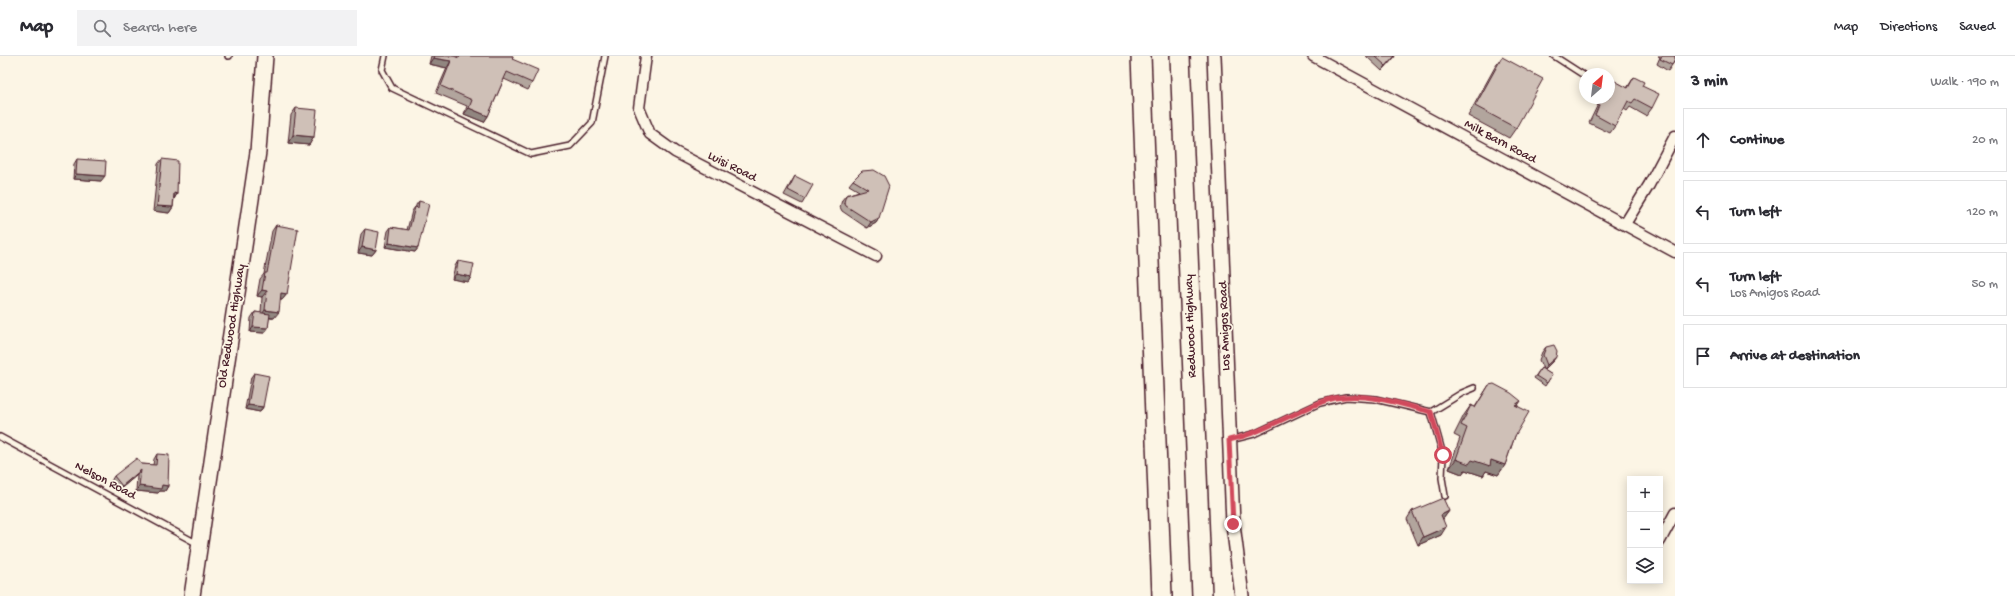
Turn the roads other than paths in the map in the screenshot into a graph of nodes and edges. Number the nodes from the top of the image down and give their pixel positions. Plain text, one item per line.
1 (265, 56) edge
2 (385, 56) edge
3 (605, 56) edge
4 (646, 56) edge
5 (1141, 56) edge
6 (1180, 56) edge
7 (1214, 56) edge
8 (1313, 56) edge
9 (1554, 56) edge
10 (1579, 72) edge
11 (1675, 136) edge
12 (1625, 224) junction
13 (1675, 252) edge
14 (876, 256) dead end
15 (1474, 388) dead end
16 (1431, 412) junction
17 (0, 437) edge
18 (1229, 440) junction
19 (1445, 496) dead end
20 (1675, 513) edge
21 (1663, 535) edge
22 (199, 545) junction
23 (192, 596) edge
24 (1162, 596) edge
25 (1202, 596) edge
26 (1242, 596) edge

1 - 22 main road, Old Redwood Highway
2 - 3 lane
4 - 14 street, Luisi Road
5 - 24 highway
6 - 25 highway, Redwood Highway
7 - 18 street, Los Amigos Road
8 - 12 street, Milk Barn Road
9 - 10 lane
11 - 12 street
12 - 13 street, Milk Barn Road
15 - 16 lane
16 - 18 lane
16 - 19 lane
17 - 22 lane, Nelson Road
18 - 26 street, Los Amigos Road
20 - 21 street
22 - 23 main road, Old Redwood Highway

